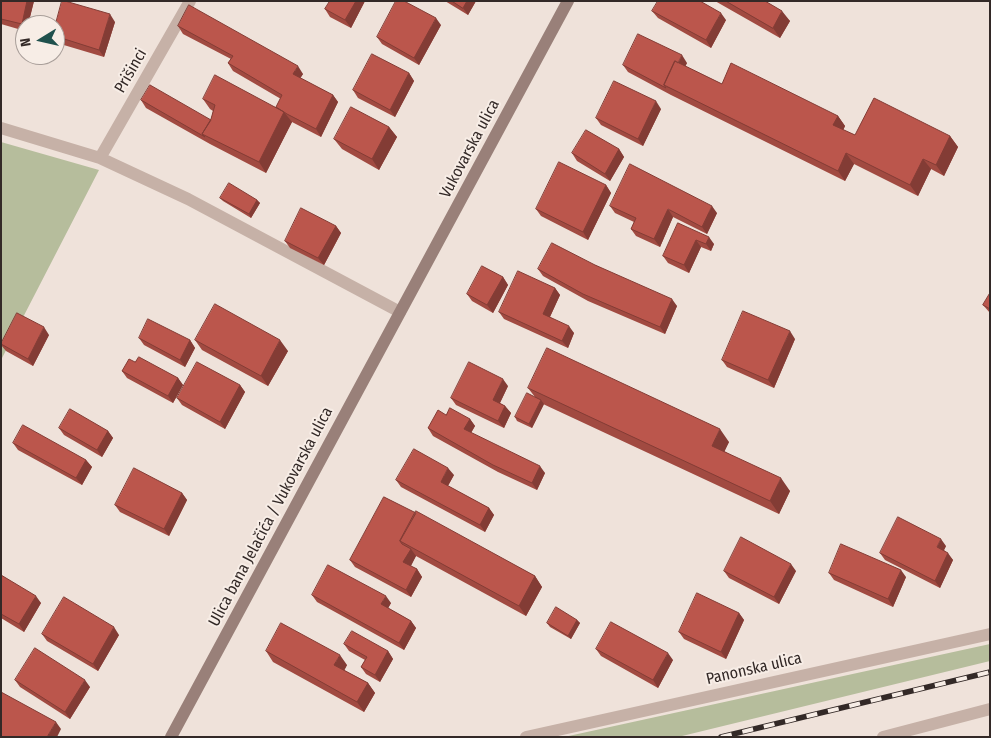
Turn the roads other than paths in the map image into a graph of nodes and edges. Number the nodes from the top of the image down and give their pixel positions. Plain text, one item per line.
1 (190, 1) edge
2 (568, 1) edge
3 (1, 128) edge
4 (100, 158) junction
5 (400, 312) junction
6 (990, 634) edge
7 (990, 709) edge
8 (171, 737) edge
9 (526, 737) edge
10 (883, 737) edge

1 - 4 street, Prišinci
2 - 5 main road, Vukovarska ulica
3 - 4 street
4 - 5 street
5 - 8 main road, Ulica bana Jelačića / Vukovarska ulica
6 - 9 street, Panonska ulica
7 - 10 street

